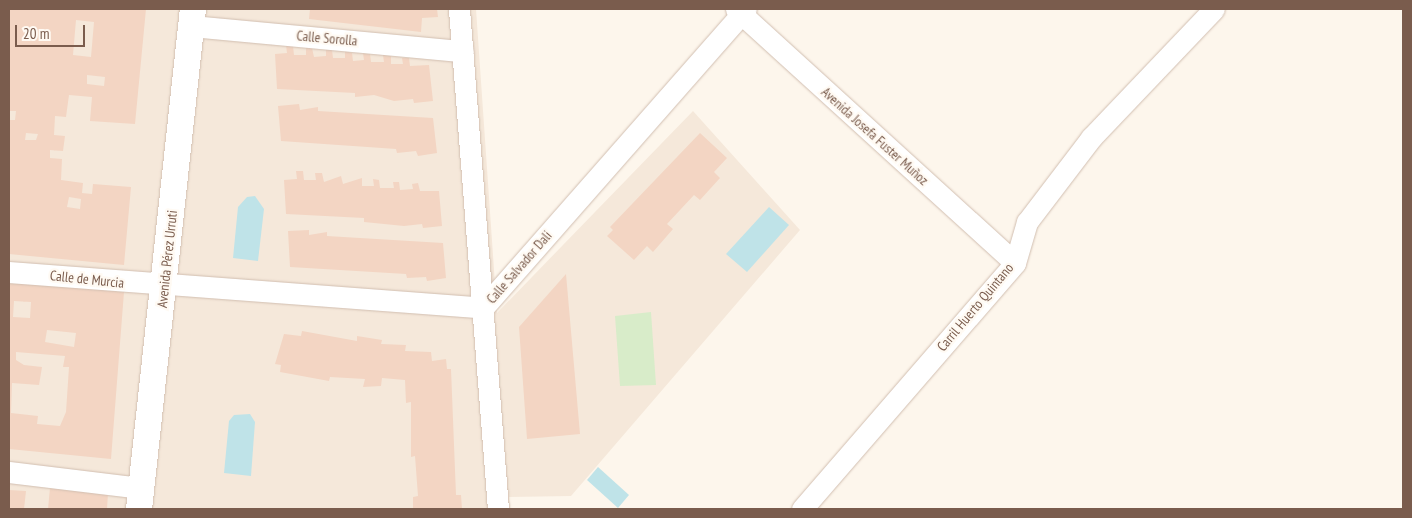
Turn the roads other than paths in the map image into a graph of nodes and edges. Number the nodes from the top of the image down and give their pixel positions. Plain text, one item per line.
1 (459, 9) edge
2 (1214, 9) edge
3 (741, 10) edge
4 (192, 18) edge
5 (463, 51) junction
6 (1015, 263) junction
7 (9, 272) edge
8 (165, 286) junction
9 (483, 308) junction
10 (9, 472) edge
11 (141, 499) edge
12 (498, 509) edge
13 (802, 509) edge

1 - 5 street
2 - 6 street, Carril Huerto Quintano
3 - 6 street, Avenida Josefa Fuster Muñoz
3 - 9 street, Calle Salvador Dali
4 - 5 street, Calle Sorolla
4 - 8 street, Avenida Pérez Urruti
5 - 9 street
6 - 13 street, Carril Huerto Quintano
7 - 8 street, Calle de Murcia
8 - 9 street, Calle Salvador Dali
8 - 11 street, Avenida Pérez Urruti
9 - 12 street
10 - 11 street

